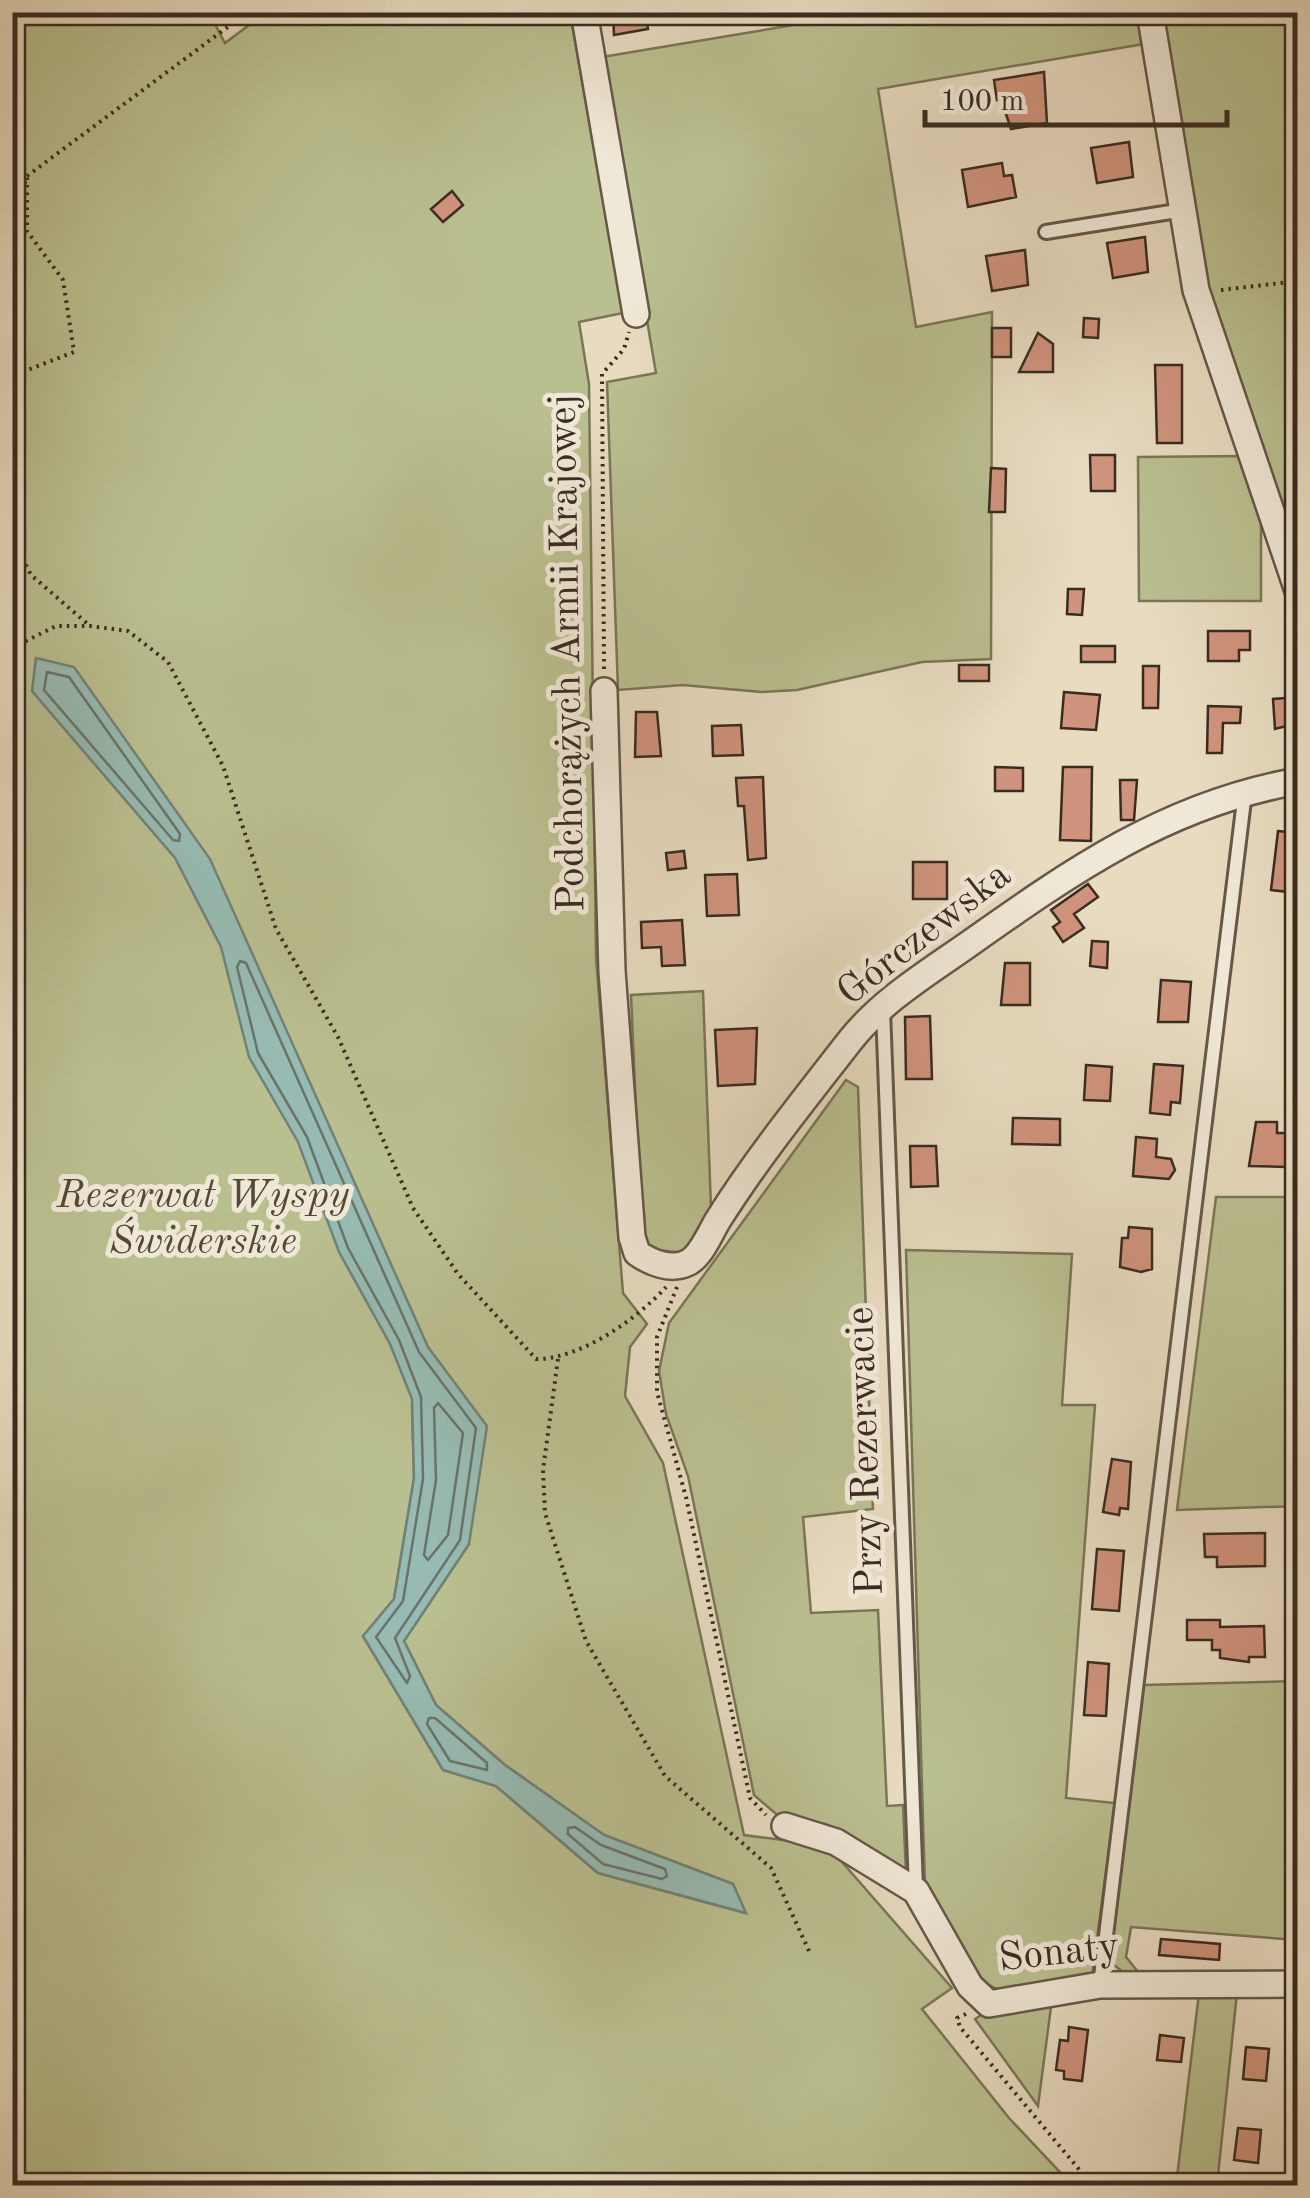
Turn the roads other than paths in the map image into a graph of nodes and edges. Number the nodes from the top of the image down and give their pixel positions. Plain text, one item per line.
1 (584, 12) edge
2 (1150, 12) edge
3 (1184, 210) junction
4 (1046, 232) dead end
5 (636, 314) road end
6 (1298, 591) edge
7 (604, 691) road end
8 (1298, 781) edge
9 (1245, 791) junction
10 (882, 1008) junction
11 (686, 1264) joint
12 (785, 1826) road end
13 (916, 1892) junction
14 (1298, 1984) edge
15 (1100, 1986) junction

1 - 5 street
2 - 3 street
3 - 4 lane
3 - 6 street
7 - 11 street, Podchorążych Armii Krajowej
8 - 9 street, Górczewska
9 - 10 street, Górczewska
9 - 15 lane
10 - 11 street, Górczewska
10 - 13 lane, Przy Rezerwacie
12 - 13 street, Sonaty
13 - 15 street, Sonaty
14 - 15 street, Sonaty

